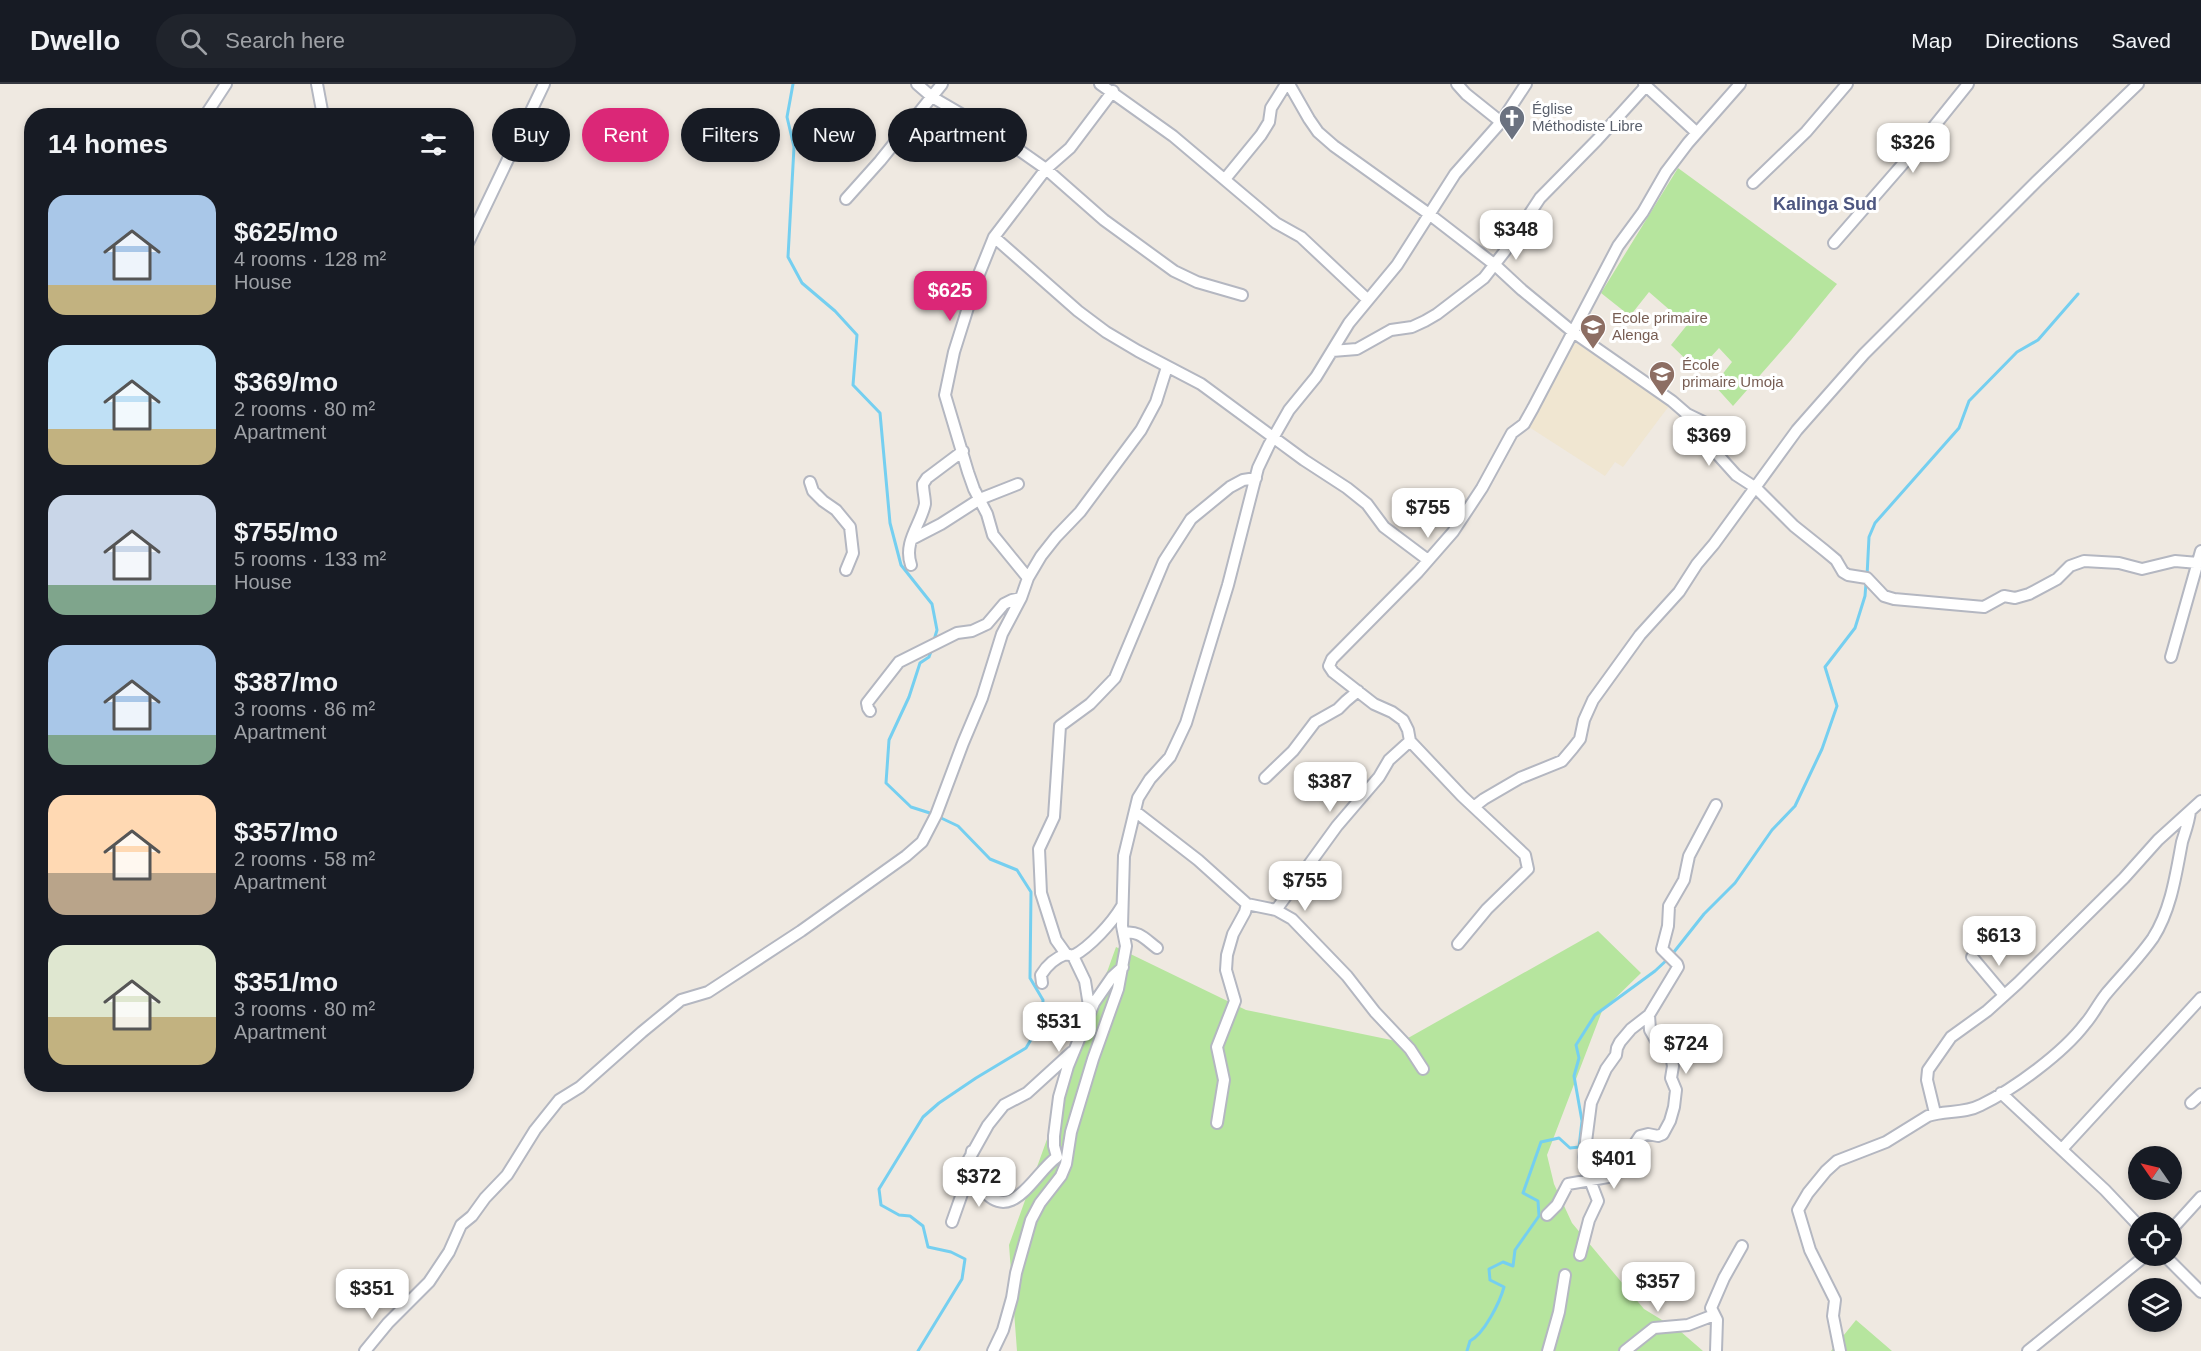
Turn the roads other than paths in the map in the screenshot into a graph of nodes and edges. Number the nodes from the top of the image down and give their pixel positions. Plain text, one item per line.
1 (226, 84) edge
2 (317, 84) edge
3 (544, 84) edge
4 (917, 84) edge
5 (942, 84) edge
6 (1101, 84) edge
7 (1288, 84) edge
8 (1457, 84) edge
9 (1526, 84) edge
10 (1740, 84) edge
11 (1847, 84) edge
12 (1968, 84) edge
13 (2138, 84) edge
14 (1645, 85) edge
15 (1113, 91) junction
16 (932, 97) junction
17 (210, 108) edge
18 (322, 108) edge
19 (1501, 123) junction
20 (1696, 132) junction
21 (1046, 169) junction
22 (1225, 179) junction
23 (1753, 183) dead end
24 (846, 199) dead end
25 (1429, 214) junction
26 (474, 229) edge
27 (994, 237) junction
28 (1834, 243) dead end
29 (1495, 265) junction
30 (1242, 295) dead end
31 (1368, 300) junction
32 (1573, 332) junction
33 (1332, 351) junction
34 (1167, 367) junction
35 (1273, 437) junction
36 (963, 451) junction
37 (1256, 478) junction
38 (810, 482) dead end
39 (1018, 484) dead end
40 (1756, 488) junction
41 (980, 499) junction
42 (912, 539) junction
43 (2201, 551) edge
44 (1428, 560) junction
45 (2198, 563) junction
46 (911, 565) dead end
47 (846, 570) dead end
48 (1028, 578) junction
49 (1021, 598) junction
50 (2171, 657) dead end
51 (1358, 691) junction
52 (870, 711) dead end
53 (1410, 741) junction
54 (1265, 778) dead end
55 (2201, 801) edge
56 (1716, 805) dead end
57 (1475, 806) junction
58 (2190, 811) junction
59 (1136, 812) junction
60 (1247, 904) junction
61 (1122, 906) junction
62 (1276, 910) junction
63 (1124, 933) junction
64 (1458, 944) dead end
65 (1157, 948) dead end
66 (1069, 955) junction
67 (1972, 957) dead end
68 (1123, 967) junction
69 (1042, 983) dead end
70 (2004, 995) junction
71 (2201, 998) edge
72 (1649, 1015) junction
73 (1091, 1016) junction
74 (1076, 1048) junction
75 (1423, 1069) dead end
76 (2001, 1093) junction
77 (2201, 1094) edge
78 (2192, 1103) dead end
79 (1935, 1113) junction
80 (1217, 1123) dead end
81 (1071, 1132) junction
82 (2062, 1149) junction
83 (972, 1151) junction
84 (1057, 1157) junction
85 (1591, 1181) junction
86 (2201, 1197) edge
87 (1040, 1203) junction
88 (2128, 1214) edge
89 (1547, 1215) dead end
90 (2182, 1218) edge
91 (952, 1222) dead end
92 (1742, 1246) dead end
93 (1580, 1255) dead end
94 (2133, 1266) edge
95 (2175, 1266) edge
96 (1565, 1275) dead end
97 (2201, 1292) edge
98 (1714, 1315) junction
99 (365, 1351) edge
100 (993, 1351) edge
101 (1548, 1351) edge
102 (1625, 1351) edge
103 (1716, 1351) edge
104 (1840, 1351) edge
105 (2028, 1351) edge

1 - 17 street
2 - 18 street
3 - 26 street
4 - 16 street
5 - 16 street
6 - 15 street
7 - 22 street
7 - 25 street
8 - 19 street
9 - 19 street
10 - 20 street
11 - 23 street
12 - 28 street
13 - 40 street
14 - 20 street
14 - 29 street
15 - 21 street
15 - 22 street
16 - 21 street
16 - 24 street
19 - 25 street
20 - 32 street
21 - 27 street
21 - 30 street
22 - 31 street
25 - 29 street
25 - 31 street
27 - 34 street
27 - 36 street
29 - 32 street
29 - 33 street
31 - 33 street
32 - 40 street
32 - 44 street
33 - 35 street
34 - 35 street
34 - 48 street
35 - 37 street
35 - 44 street
36 - 41 street
36 - 42 street
37 - 59 street
37 - 66 street
38 - 47 street
39 - 41 street
40 - 45 street
40 - 57 street
41 - 42 street
41 - 48 street
42 - 46 street
43 - 45 street
44 - 51 street
45 - 50 street
48 - 49 street
49 - 52 street
49 - 99 street
51 - 53 street
51 - 54 street
53 - 57 street
53 - 62 street
55 - 58 street
56 - 72 street
57 - 64 street
58 - 70 street
58 - 76 street
59 - 60 street
59 - 61 street
60 - 62 street
60 - 80 street
61 - 63 street
61 - 66 street
62 - 75 street
63 - 65 street
63 - 68 street
66 - 69 street
66 - 73 street
67 - 70 street
68 - 73 street
68 - 81 street
70 - 79 street
71 - 82 street
72 - 85 street
72 - 85 street
73 - 74 street
74 - 83 street
74 - 84 street
76 - 79 street
76 - 82 street
77 - 78 street
79 - 104 street
81 - 84 street
81 - 87 street
82 - 88 street
83 - 84 street
83 - 91 street
84 - 87 street
85 - 89 street
85 - 93 street
86 - 90 street
87 - 100 street
92 - 98 street
94 - 105 street
95 - 97 street
96 - 101 street
98 - 102 street
98 - 103 street

